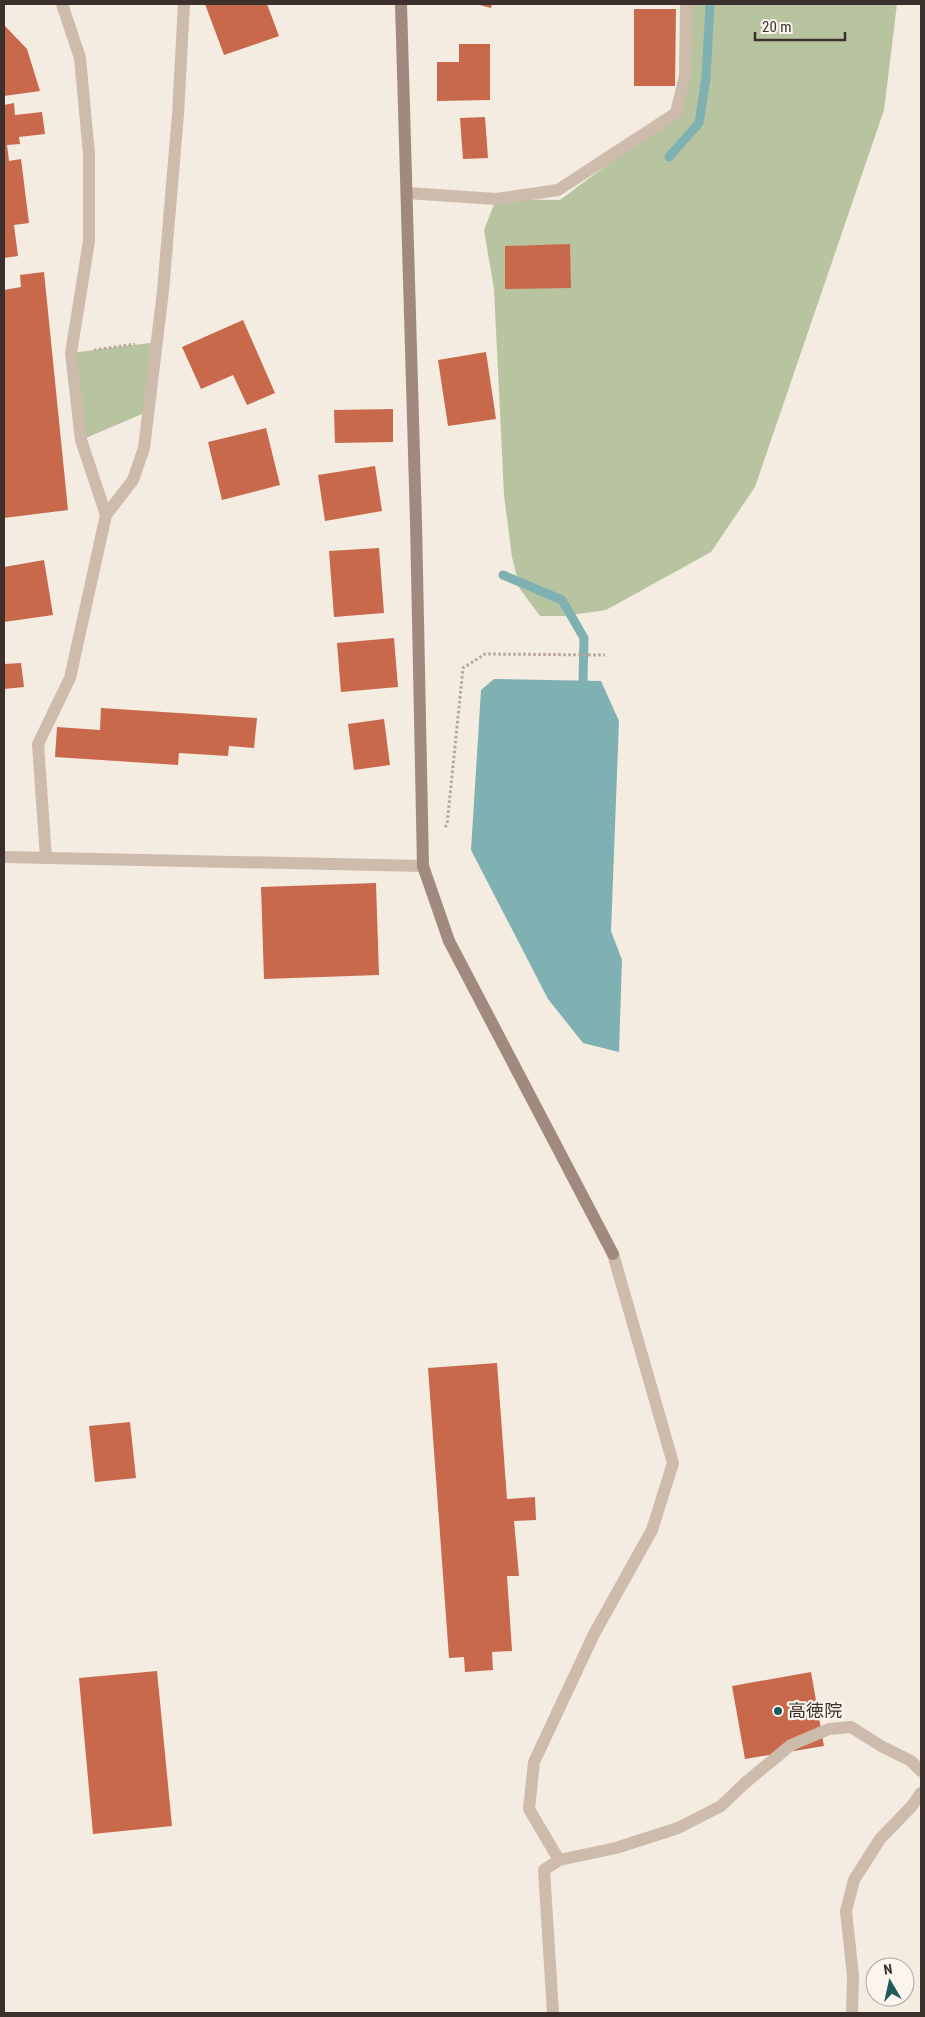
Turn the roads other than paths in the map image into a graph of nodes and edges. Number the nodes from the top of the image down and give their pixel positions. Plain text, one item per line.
1 (62, 4) edge
2 (184, 4) edge
3 (401, 4) edge
4 (686, 4) edge
5 (407, 193) junction
6 (106, 515) junction
7 (4, 857) edge
8 (46, 858) junction
9 (424, 866) junction
10 (921, 1771) edge
11 (921, 1793) edge
12 (559, 1860) junction
13 (552, 2013) edge
14 (852, 2013) edge

1 - 6 street
2 - 6 street
3 - 5 street
4 - 5 street
5 - 9 street
6 - 8 street
7 - 8 street
8 - 9 street
9 - 12 street
10 - 12 street
11 - 14 street
12 - 13 street

